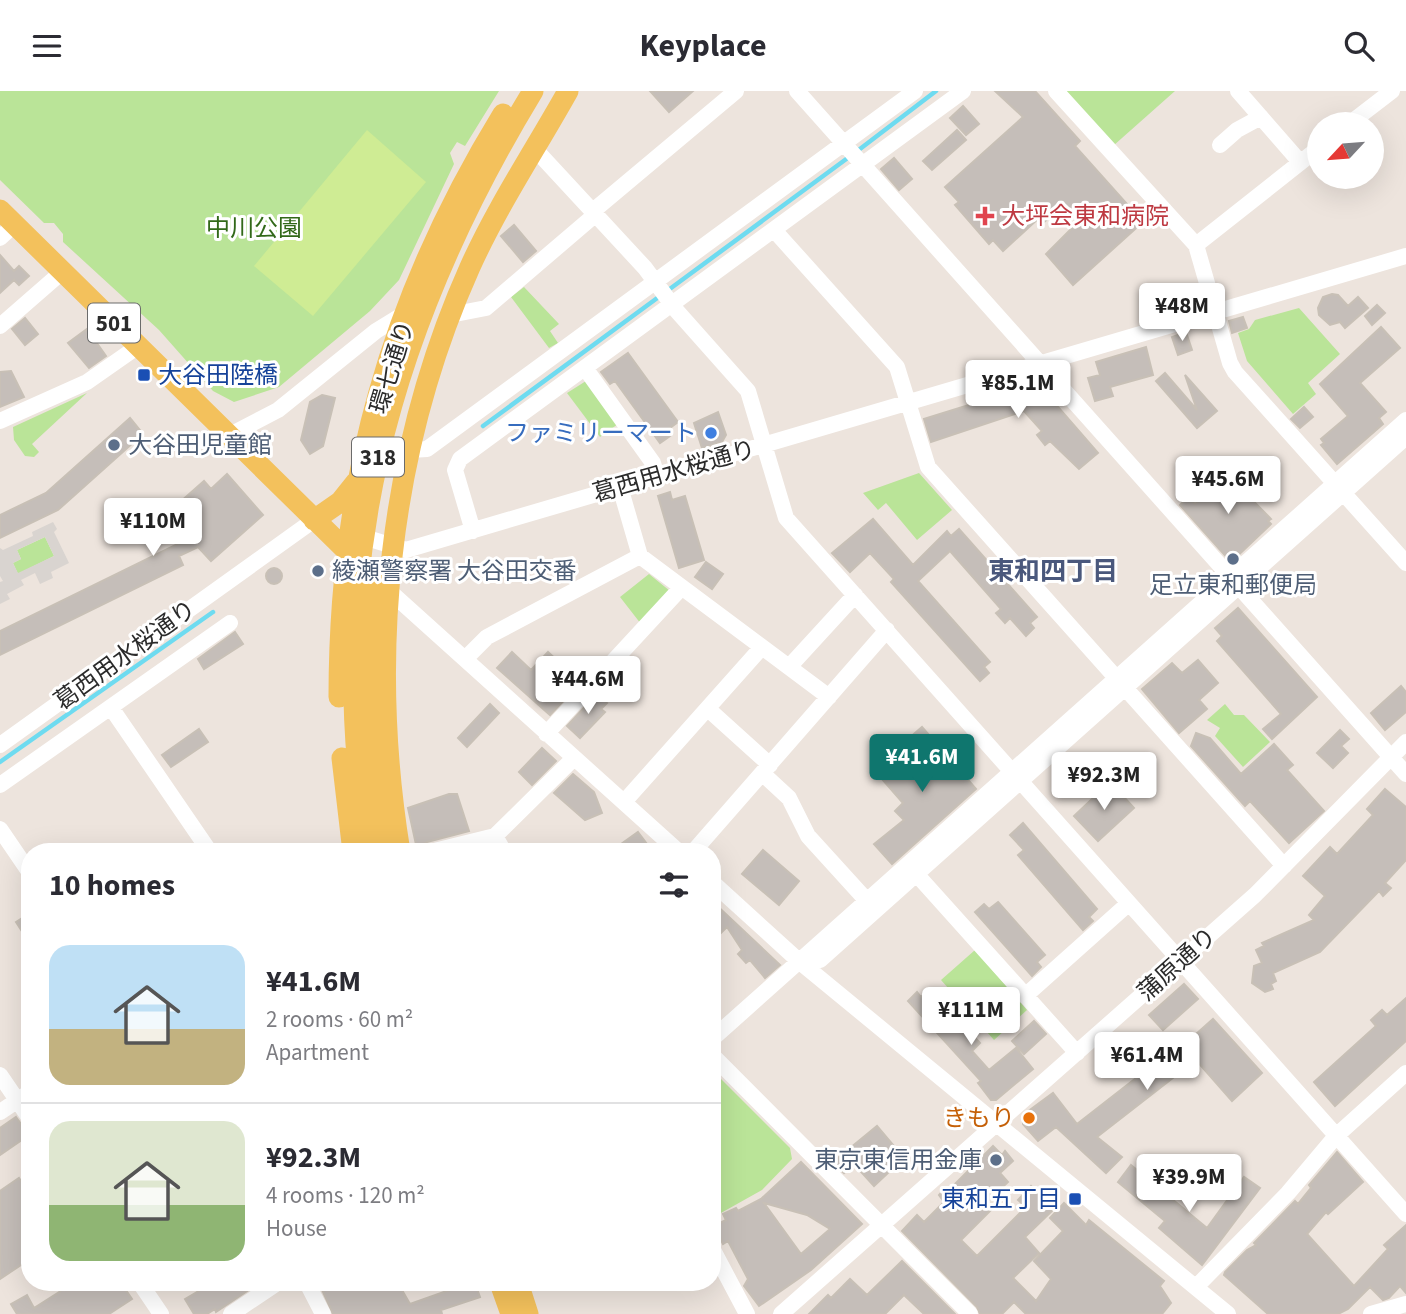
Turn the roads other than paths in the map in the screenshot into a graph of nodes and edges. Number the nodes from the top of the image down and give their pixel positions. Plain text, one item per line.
1 (517, 91) edge
2 (569, 91) edge
3 (736, 91) edge
4 (797, 91) edge
5 (915, 91) edge
6 (962, 91) edge
7 (1056, 91) edge
8 (1238, 91) edge
9 (1392, 91) edge
10 (541, 94) edge
11 (1365, 112) edge
12 (1261, 117) junction
13 (843, 142) junction
14 (1220, 145) dead end
15 (533, 147) junction
16 (1307, 157) edge
17 (1300, 162) junction
18 (862, 164) junction
19 (594, 212) junction
20 (5, 224) edge
21 (774, 230) junction
22 (1196, 245) junction
23 (1406, 256) edge
24 (62, 272) junction
25 (655, 281) junction
26 (670, 303) junction
27 (1216, 312) junction
28 (402, 315) junction
29 (450, 315) junction
30 (0, 326) edge
31 (138, 347) junction
32 (1040, 363) junction
33 (585, 368) junction
34 (908, 403) junction
35 (1406, 420) edge
36 (0, 421) edge
37 (228, 436) junction
38 (1406, 436) edge
39 (764, 445) junction
40 (410, 450) junction
41 (657, 477) junction
42 (357, 480) junction
43 (620, 487) junction
44 (1340, 487) junction
45 (314, 520) junction
46 (473, 531) junction
47 (347, 542) junction
48 (391, 547) junction
49 (640, 556) junction
50 (1406, 563) edge
51 (1234, 583) junction
52 (681, 588) junction
53 (387, 589) junction
54 (855, 595) junction
55 (230, 623) dead end
56 (887, 630) junction
57 (762, 647) junction
58 (465, 659) junction
59 (789, 667) junction
60 (1121, 684) junction
61 (829, 697) junction
62 (112, 709) junction
63 (708, 709) junction
64 (546, 734) junction
65 (1406, 742) edge
66 (0, 744) edge
67 (574, 758) junction
68 (1390, 759) junction
69 (766, 769) junction
70 (1406, 774) edge
71 (1016, 777) junction
72 (0, 785) edge
73 (624, 802) junction
74 (0, 829) edge
75 (495, 836) junction
76 (204, 843) edge
77 (352, 843) edge
78 (368, 843) edge
79 (383, 843) edge
80 (399, 843) edge
81 (467, 843) edge
82 (499, 843) edge
83 (669, 843) edge
84 (701, 843) edge
85 (21, 860) edge
86 (1284, 866) junction
87 (912, 870) junction
88 (721, 890) edge
89 (868, 902) junction
90 (1129, 904) junction
91 (800, 962) junction
92 (1181, 962) junction
93 (1025, 996) junction
94 (721, 1031) edge
95 (1077, 1053) junction
96 (721, 1064) edge
97 (0, 1076) edge
98 (1403, 1081) edge
99 (21, 1094) edge
100 (21, 1097) edge
101 (0, 1112) edge
102 (997, 1125) junction
103 (1336, 1136) junction
104 (1406, 1214) edge
105 (882, 1226) junction
106 (721, 1265) edge
107 (1196, 1287) junction
108 (145, 1291) edge
109 (265, 1291) edge
110 (311, 1291) edge
111 (503, 1291) edge
112 (520, 1291) edge
113 (1406, 1304) edge
114 (161, 1314) edge
115 (231, 1314) edge
116 (323, 1314) edge
117 (511, 1314) edge
118 (528, 1314) edge
119 (747, 1314) edge
120 (780, 1314) edge
121 (970, 1314) edge
122 (1228, 1314) edge
123 (1371, 1314) edge

1 - 28 main road, 318
2 - 15 main road, 318
3 - 19 street
4 - 13 street
5 - 13 street
6 - 18 street
7 - 22 street
8 - 12 street
9 - 11 street
10 - 78 main road, 環七通り / 318
10 - 79 main road, 環七通り / 318
12 - 14 street
12 - 17 street
13 - 18 street
13 - 25 street
15 - 19 street
15 - 29 main road, 318
16 - 17 street
17 - 22 street
18 - 21 street
18 - 32 street
19 - 25 street
19 - 29 street
20 - 24 main road, 501
21 - 26 street
21 - 34 street
22 - 27 street
23 - 27 street, 葛西用水桜通り
24 - 30 street
24 - 31 main road, 501
25 - 26 street
25 - 40 street
26 - 33 street
26 - 39 street
27 - 32 street, 葛西用水桜通り
27 - 44 street
28 - 37 street
28 - 42 main road, 318
29 - 40 main road, 318
31 - 36 street
31 - 37 main road, 501
32 - 34 street, 葛西用水桜通り
32 - 51 street
33 - 41 street
33 - 46 street
34 - 39 street, 葛西用水桜通り
34 - 60 street
35 - 44 street
37 - 45 main road, 501
38 - 44 street
39 - 41 street, 葛西用水桜通り
39 - 54 street
40 - 48 main road, 318
41 - 43 street, 葛西用水桜通り
42 - 45 main road
42 - 47 main road, 318
43 - 46 street, 葛西用水桜通り
43 - 49 street
44 - 50 street
44 - 51 street
45 - 47 main road, 501
45 - 66 street, 葛西用水桜通り
46 - 48 street, 葛西用水桜通り
47 - 48 street, 葛西用水桜通り
47 - 53 main road, 501
47 - 77 main road, 318
48 - 53 main road, 318
49 - 52 street
49 - 58 street
51 - 60 street
51 - 68 street
52 - 57 street
52 - 64 street
53 - 58 street
53 - 80 main road, 318
54 - 56 street
54 - 59 street
55 - 62 street
56 - 61 street
56 - 71 street
57 - 59 street
57 - 63 street
58 - 64 street
59 - 61 street
60 - 71 street
60 - 86 street
61 - 69 street
62 - 72 street
62 - 76 street
63 - 69 street
63 - 73 street
64 - 67 street
65 - 68 street, 蒲原通り
67 - 73 street
67 - 75 street
68 - 70 street
68 - 86 street, 蒲原通り
69 - 84 street
69 - 89 street
71 - 87 street
71 - 90 street
73 - 83 street
74 - 85 street
75 - 81 street
75 - 82 street
86 - 92 street, 蒲原通り
87 - 89 street
87 - 91 street
87 - 93 street
88 - 91 street
89 - 91 street
90 - 92 street
90 - 93 street
91 - 94 street
91 - 102 street
92 - 95 street, 蒲原通り
92 - 103 street
93 - 95 street
95 - 102 street, 蒲原通り
96 - 105 street
97 - 99 street
98 - 103 street
100 - 101 street
102 - 105 street, 蒲原通り
102 - 107 street
103 - 104 street
103 - 107 street
105 - 120 street, 蒲原通り
105 - 121 street
106 - 119 street
107 - 122 street
108 - 114 street
109 - 115 street
110 - 116 street
111 - 117 main road
112 - 118 main road
113 - 123 street

